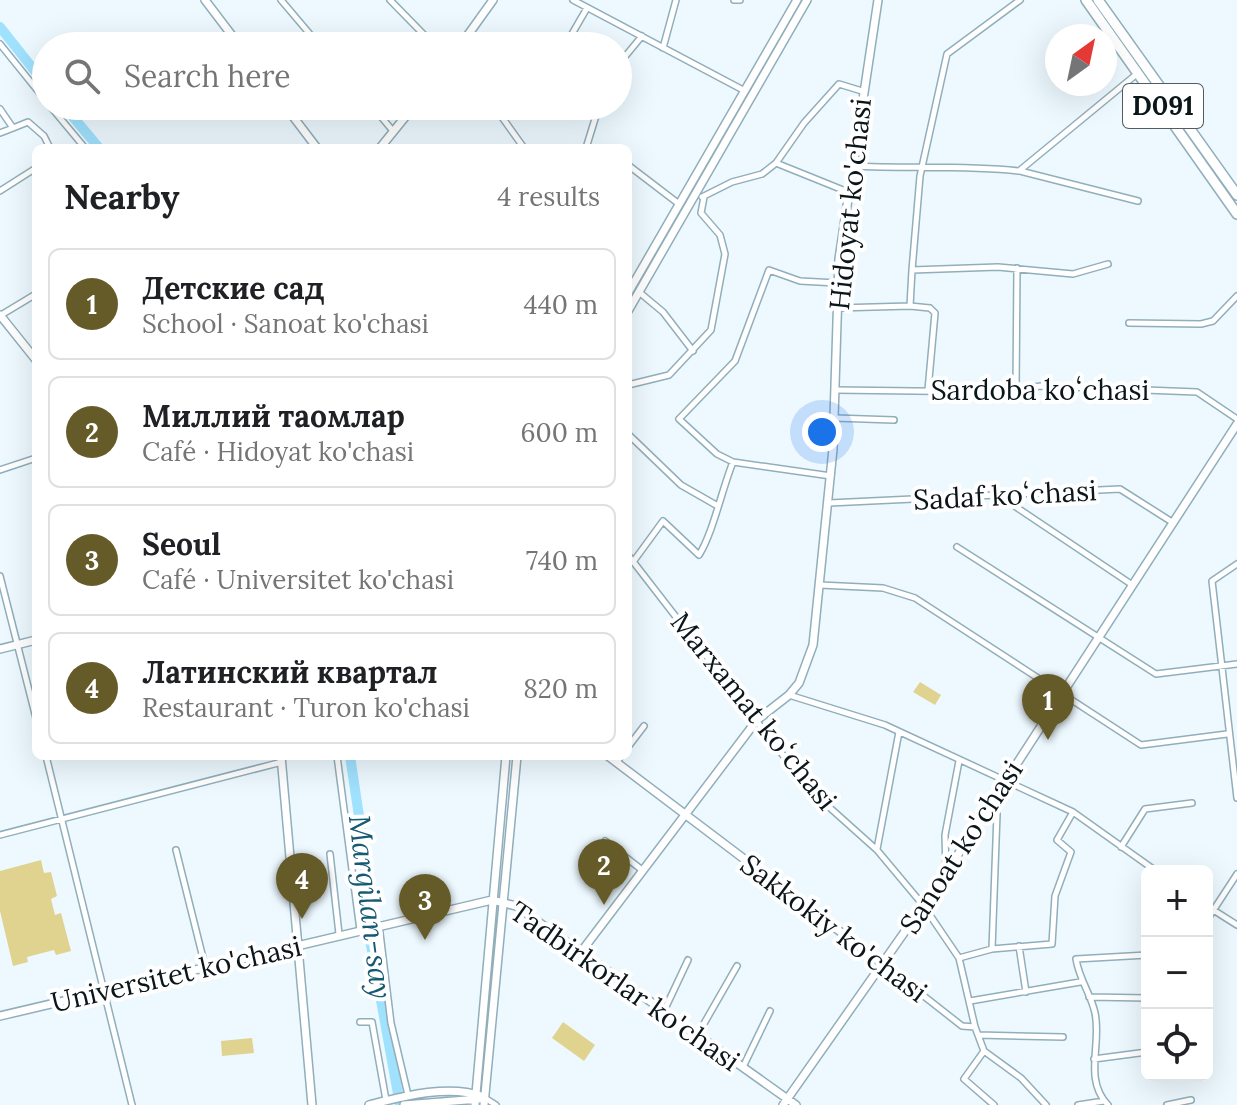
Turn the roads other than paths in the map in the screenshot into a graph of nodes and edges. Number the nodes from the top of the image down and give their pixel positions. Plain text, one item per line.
1 (205, 0) edge
2 (281, 0) edge
3 (390, 0) edge
4 (493, 0) edge
5 (573, 0) edge
6 (676, 0) edge
7 (797, 0) edge
8 (807, 0) edge
9 (878, 0) edge
10 (1020, 0) edge
11 (1086, 0) edge
12 (1098, 0) edge
13 (587, 8) junction
14 (229, 32) edge
15 (308, 32) edge
16 (421, 32) edge
17 (470, 32) edge
18 (573, 32) edge
19 (642, 36) junction
20 (0, 44) edge
21 (632, 48) edge
22 (663, 48) junction
23 (1139, 72) junction
24 (32, 84) edge
25 (745, 91) junction
26 (862, 91) junction
27 (0, 109) edge
28 (62, 120) edge
29 (296, 120) edge
30 (384, 120) edge
31 (402, 120) edge
32 (506, 120) edge
33 (595, 120) edge
34 (13, 128) junction
35 (393, 131) junction
36 (0, 133) edge
37 (47, 144) edge
38 (82, 144) edge
39 (314, 144) edge
40 (383, 144) edge
41 (521, 144) edge
42 (587, 144) edge
43 (776, 163) junction
44 (851, 166) junction
45 (632, 168) edge
46 (921, 170) junction
47 (32, 171) edge
48 (1019, 171) junction
49 (0, 191) edge
50 (848, 192) junction
51 (1237, 195) edge
52 (701, 197) junction
53 (1138, 201) dead end
54 (679, 205) junction
55 (1237, 214) edge
56 (1108, 264) dead end
57 (1017, 268) junction
58 (912, 270) junction
59 (646, 272) junction
60 (632, 281) edge
61 (837, 283) junction
62 (639, 292) junction
63 (32, 296) edge
64 (1237, 296) edge
65 (632, 304) edge
66 (910, 306) junction
67 (836, 308) junction
68 (1, 315) edge
69 (1129, 323) dead end
70 (693, 351) junction
71 (32, 355) edge
72 (632, 384) edge
73 (1016, 389) junction
74 (835, 390) junction
75 (928, 390) junction
76 (835, 418) junction
77 (894, 420) dead end
78 (1237, 422) edge
79 (632, 438) edge
80 (32, 459) edge
81 (733, 462) junction
82 (0, 470) edge
83 (831, 476) junction
84 (1013, 493) junction
85 (829, 503) junction
86 (716, 505) junction
87 (1172, 522) junction
88 (957, 547) dead end
89 (633, 562) joint
90 (1237, 564) edge
91 (0, 576) edge
92 (1131, 584) junction
93 (820, 585) junction
94 (1097, 638) junction
95 (32, 641) edge
96 (17, 644) junction
97 (0, 649) edge
98 (1237, 664) edge
99 (1220, 666) junction
100 (1062, 693) junction
101 (789, 695) junction
102 (32, 702) edge
103 (757, 720) junction
104 (644, 726) dead end
105 (899, 732) junction
106 (1227, 734) junction
107 (632, 742) edge
108 (47, 760) edge
109 (278, 760) edge
110 (282, 760) edge
111 (338, 760) edge
112 (506, 760) edge
113 (517, 760) edge
114 (620, 760) edge
115 (959, 761) junction
116 (1004, 782) junction
117 (1237, 798) edge
118 (1192, 803) dead end
119 (987, 809) junction
120 (1073, 812) junction
121 (684, 813) junction
122 (63, 820) junction
123 (0, 835) edge
124 (605, 841) dead end
125 (1121, 847) junction
126 (176, 850) dead end
127 (877, 850) junction
128 (330, 854) dead end
129 (1147, 865) edge
130 (642, 870) junction
131 (946, 873) junction
132 (1237, 874) edge
133 (492, 900) junction
134 (503, 901) junction
135 (923, 905) junction
136 (1213, 910) joint
137 (379, 925) junction
138 (1237, 925) edge
139 (360, 930) junction
140 (339, 934) junction
141 (296, 945) junction
142 (1019, 946) junction
143 (992, 949) junction
144 (581, 952) junction
145 (1141, 955) edge
146 (959, 958) junction
147 (688, 960) dead end
148 (883, 964) junction
149 (205, 966) junction
150 (737, 966) dead end
151 (1080, 982) junction
152 (102, 991) junction
153 (1026, 992) junction
154 (1089, 997) junction
155 (1141, 998) edge
156 (970, 1001) junction
157 (664, 1011) junction
158 (770, 1011) dead end
159 (0, 1016) edge
160 (360, 1022) dead end
161 (975, 1027) junction
162 (698, 1034) junction
163 (978, 1035) junction
164 (1063, 1037) dead end
165 (984, 1051) junction
166 (1141, 1053) edge
167 (1094, 1059) junction
168 (743, 1067) junction
169 (389, 1099) junction
170 (479, 1100) edge
171 (1191, 1100) dead end
172 (406, 1101) edge
173 (785, 1102) edge
174 (1106, 1103) edge
175 (132, 1105) edge
176 (312, 1105) edge
177 (373, 1105) edge
178 (496, 1105) edge
179 (796, 1105) edge
180 (994, 1105) edge
181 (1046, 1105) edge
182 (1078, 1105) edge
183 (1167, 1105) edge

1 - 14 main road
2 - 15 street
3 - 16 street
4 - 17 main road
5 - 13 street
6 - 22 street
7 - 25 main road
8 - 52 main road
9 - 26 main road, Hidoyat ko'chasi
10 - 46 street
11 - 23 highway, D091
12 - 51 highway, D091
13 - 18 street
13 - 19 street
19 - 21 street
19 - 22 street
20 - 24 street
22 - 25 street
23 - 48 street
23 - 55 highway, D091
25 - 54 main road
26 - 43 street
26 - 44 main road, Hidoyat ko'chasi
27 - 34 street
28 - 38 street
29 - 39 main road
30 - 35 street
31 - 35 main road
32 - 41 street
33 - 42 street
34 - 36 street
34 - 37 street
35 - 40 main road
43 - 50 street
43 - 52 street
44 - 46 street
44 - 50 main road, Hidoyat ko'chasi
45 - 54 street
46 - 48 street
46 - 58 street
47 - 49 street
48 - 53 street
50 - 61 main road, Hidoyat ko'chasi
52 - 59 main road
52 - 70 street
54 - 59 main road
56 - 57 street
57 - 58 street
57 - 73 street
58 - 66 street
59 - 60 main road
59 - 62 main road
61 - 67 main road, Hidoyat ko'chasi
61 - 81 street
62 - 65 main road
62 - 70 street
63 - 68 street
64 - 69 street
66 - 67 street
66 - 75 street
67 - 74 main road, Hidoyat ko'chasi
68 - 71 main road
70 - 72 street
73 - 75 street, Sardoba koʻchasi
73 - 78 street, Sardoba koʻchasi
74 - 75 street, Sardoba koʻchasi
74 - 76 main road, Hidoyat ko'chasi
76 - 77 street
76 - 83 main road, Hidoyat ko'chasi
78 - 87 main road, Sanoat ko'chasi
79 - 86 street
80 - 82 street
81 - 83 street
81 - 86 street
83 - 85 main road, Hidoyat ko'chasi
84 - 85 street, Sadaf koʻchasi
84 - 87 street, Sadaf koʻchasi
84 - 92 street
85 - 93 main road, Hidoyat ko'chasi
86 - 89 street
87 - 92 main road, Sanoat ko'chasi
88 - 94 street
89 - 103 street, Marxamat koʻchasi
90 - 99 street
91 - 96 street
92 - 94 main road, Sanoat ko'chasi
93 - 100 street
93 - 101 main road, Hidoyat ko'chasi
94 - 99 street
94 - 100 main road, Sanoat ko'chasi
95 - 96 main road
96 - 97 main road
96 - 102 street
98 - 99 street
99 - 106 street
100 - 106 street
100 - 116 main road, Sanoat ko'chasi
101 - 103 main road, Hidoyat ko'chasi
101 - 105 street
103 - 121 main road, Hidoyat ko'chasi
103 - 127 street, Marxamat koʻchasi
104 - 107 street
105 - 115 street
105 - 127 street
106 - 117 street
108 - 122 street
109 - 122 street
110 - 141 main road
111 - 139 street
112 - 133 main road
113 - 134 main road
114 - 121 main road, Sakkokiy ko'chasi
115 - 116 street
115 - 131 street
116 - 119 main road, Sanoat ko'chasi
116 - 120 street
118 - 125 street
119 - 131 main road, Sanoat ko'chasi
119 - 143 street
120 - 125 street
120 - 142 street
121 - 130 main road, Hidoyat ko'chasi
121 - 148 main road, Sakkokiy ko'chasi
122 - 123 street
122 - 152 street
124 - 130 street
125 - 129 street
126 - 149 street
127 - 135 street, Marxamat koʻchasi
128 - 140 street
130 - 144 main road, Hidoyat ko'chasi
131 - 135 main road, Sanoat ko'chasi
132 - 136 street
133 - 134 main road, Tadbirkorlar ko'chasi
133 - 137 main road, Universitet ko'chasi
133 - 170 main road
134 - 144 main road, Tadbirkorlar ko'chasi
134 - 170 main road
135 - 146 street, Marxamat koʻchasi
135 - 148 main road, Sanoat ko'chasi
136 - 138 street
137 - 139 main road, Universitet ko'chasi
137 - 172 street
139 - 140 main road, Universitet ko'chasi
140 - 141 main road, Universitet ko'chasi
141 - 149 main road, Universitet ko'chasi
141 - 176 main road
142 - 143 street
142 - 153 street
143 - 146 street
144 - 157 main road, Tadbirkorlar ko'chasi
145 - 151 street
146 - 156 street, Marxamat koʻchasi
147 - 157 street
148 - 161 street, Sakkokiy ko'chasi
148 - 173 main road, Sanoat ko'chasi
149 - 152 main road, Universitet ko'chasi
150 - 162 street
151 - 153 street
151 - 154 street
152 - 159 main road, Universitet ko'chasi
152 - 175 street
153 - 156 street
154 - 155 street
154 - 167 street
156 - 161 street, Marxamat koʻchasi
157 - 162 main road, Tadbirkorlar ko'chasi
158 - 168 street
160 - 169 street
161 - 163 street
162 - 168 main road, Tadbirkorlar ko'chasi
163 - 164 street
163 - 165 street
165 - 180 street
165 - 181 street
166 - 167 street
167 - 174 street
168 - 173 main road, Tadbirkorlar ko'chasi
169 - 172 main road
169 - 177 main road
170 - 172 main road
170 - 178 street
171 - 183 street
173 - 179 main road, Tadbirkorlar ko'chasi
174 - 182 street

